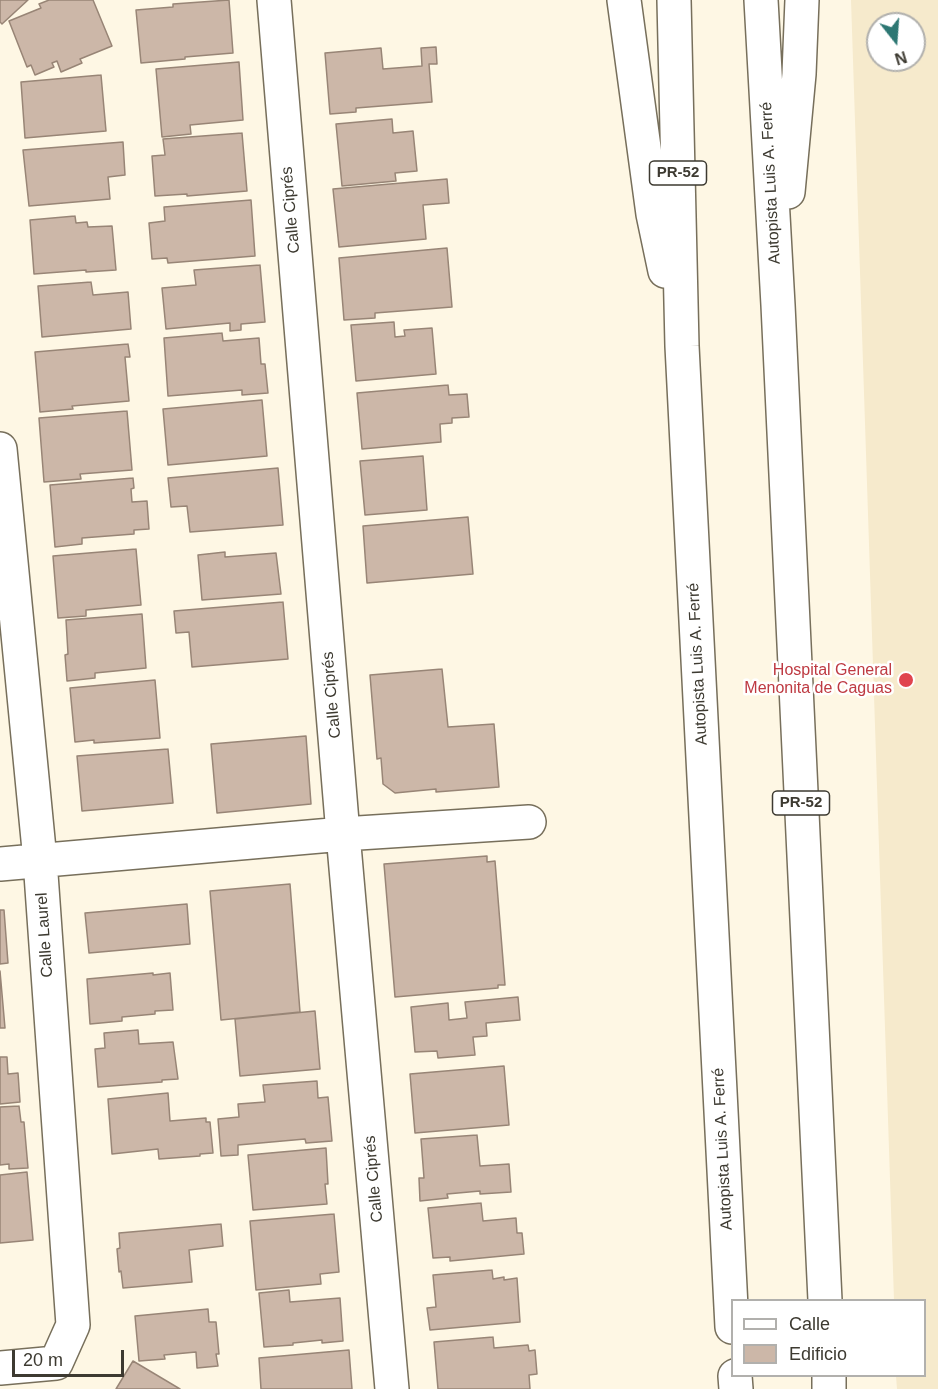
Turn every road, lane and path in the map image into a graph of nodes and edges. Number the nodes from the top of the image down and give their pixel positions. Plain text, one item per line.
1 (274, 0) edge
2 (624, 0) edge
3 (674, 0) edge
4 (761, 0) edge
5 (802, 0) edge
6 (778, 305) junction
7 (682, 346) junction
8 (0, 449) edge
9 (529, 822) dead end
10 (344, 834) junction
11 (40, 861) junction
12 (0, 864) edge
13 (825, 1299) edge
14 (731, 1307) edge
15 (0, 1368) edge
16 (392, 1389) edge

1 - 10 main road, Calle Ciprés
2 - 7 main road
3 - 7 main road, Autopista Luis A. Ferré / PR-52
4 - 6 main road, Autopista Luis A. Ferré / PR-52
5 - 6 main road
6 - 13 main road, Autopista Luis A. Ferré / PR-52
7 - 14 main road, Autopista Luis A. Ferré / PR-52
8 - 11 main road, Calle Laurel
9 - 10 main road
10 - 11 main road
10 - 16 main road, Calle Ciprés
11 - 12 main road
11 - 15 main road, Calle Laurel

